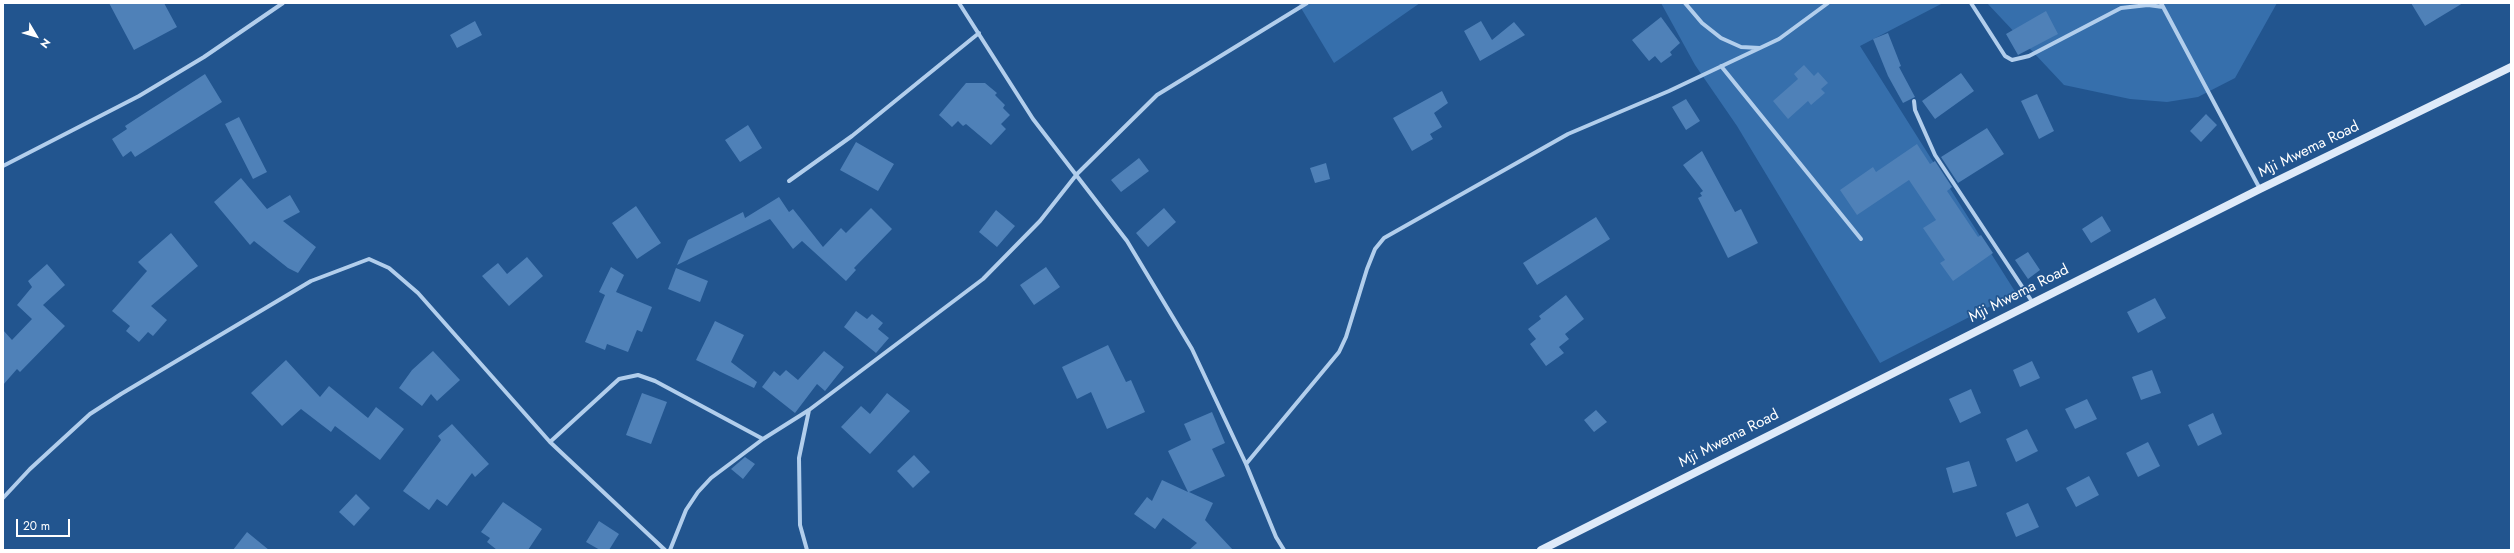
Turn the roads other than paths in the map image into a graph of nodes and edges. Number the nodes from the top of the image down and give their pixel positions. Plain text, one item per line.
1 (283, 3) edge
2 (959, 3) edge
3 (1307, 3) edge
4 (1685, 3) edge
5 (1828, 3) edge
6 (1972, 3) edge
7 (2161, 3) edge
8 (2163, 7) junction
9 (978, 32) junction
10 (1760, 48) junction
11 (1721, 66) junction
12 (2511, 67) edge
13 (1914, 101) dead end
14 (3, 166) edge
15 (1077, 174) junction
16 (789, 181) dead end
17 (2260, 189) junction
18 (1861, 239) dead end
19 (2034, 303) junction
20 (809, 410) junction
21 (763, 439) junction
22 (550, 442) junction
23 (1246, 464) junction
24 (3, 498) edge
25 (665, 550) edge
26 (670, 550) edge
27 (807, 550) edge
28 (1284, 550) edge
29 (1541, 550) edge

1 - 14 street
2 - 9 street
3 - 15 street
4 - 10 street
5 - 10 street
6 - 8 street
7 - 8 street
8 - 17 street
9 - 15 street
9 - 16 street
10 - 11 street
11 - 18 street
11 - 23 street
12 - 17 main road, Mji Mwema Road
13 - 19 street
15 - 20 street
15 - 23 street
17 - 19 main road, Mji Mwema Road
19 - 29 main road, Mji Mwema Road
20 - 21 street
20 - 27 street
21 - 22 street
21 - 26 street
22 - 24 street
22 - 25 street
23 - 28 street

